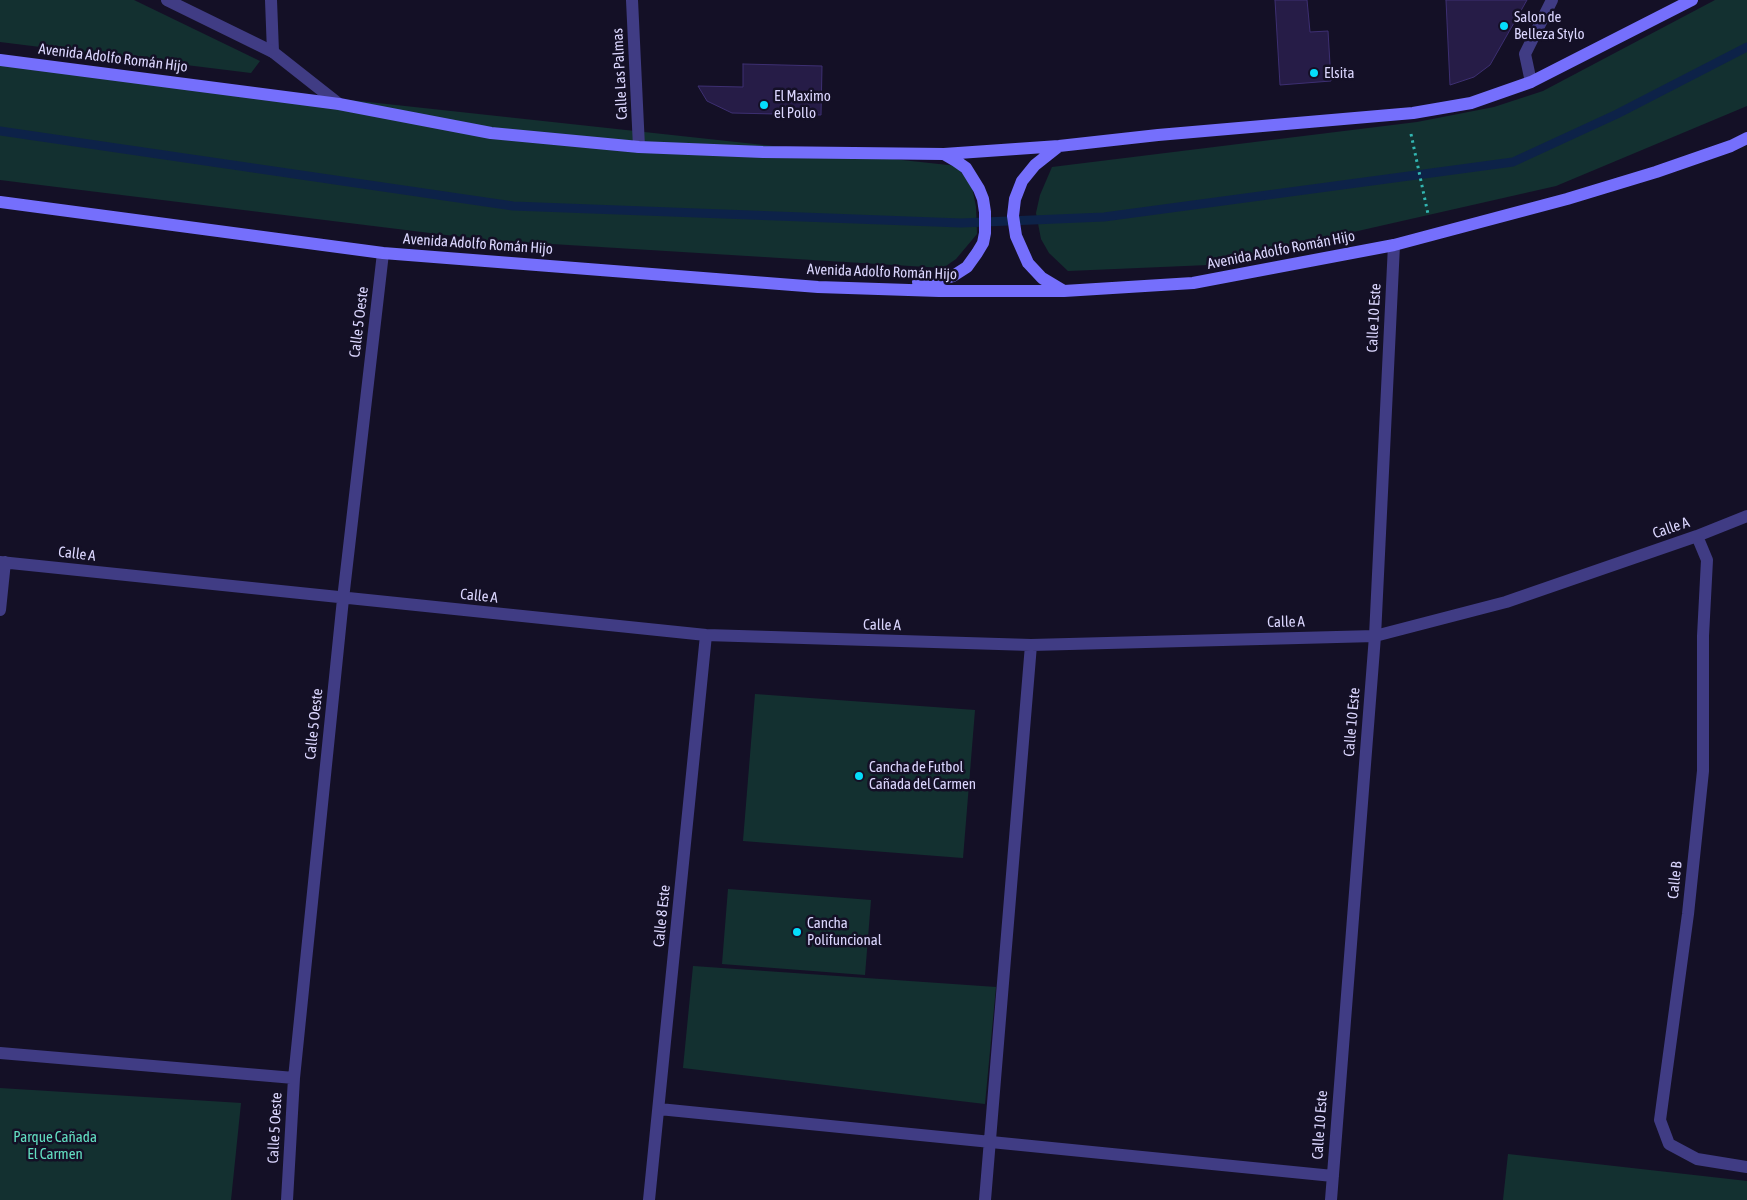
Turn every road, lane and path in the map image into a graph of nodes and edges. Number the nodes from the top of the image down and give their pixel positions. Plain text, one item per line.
1 (167, 0) edge
2 (271, 0) edge
3 (632, 0) edge
4 (1552, 0) edge
5 (1692, 0) edge
6 (273, 52) junction
7 (0, 60) edge
8 (1531, 82) junction
9 (339, 104) junction
10 (1747, 138) edge
11 (639, 146) junction
12 (1059, 146) junction
13 (1413, 146) dead end
14 (944, 154) junction
15 (1424, 198) dead end
16 (0, 202) edge
17 (1394, 245) junction
18 (383, 253) junction
19 (818, 287) junction
20 (1064, 291) junction
21 (1747, 516) edge
22 (1697, 536) junction
23 (3, 562) edge
24 (343, 599) junction
25 (0, 610) edge
26 (706, 636) junction
27 (1375, 636) junction
28 (1031, 645) junction
29 (0, 1053) edge
30 (294, 1078) junction
31 (659, 1109) junction
32 (990, 1141) junction
33 (1747, 1167) edge
34 (1333, 1176) junction
35 (287, 1200) edge
36 (650, 1200) edge
37 (985, 1200) edge
38 (1330, 1200) edge

1 - 6 street
2 - 6 street
3 - 11 street, Calle Las Palmas
4 - 8 street
5 - 8 main road, Avenida Adolfo Román Hijo
6 - 9 street
7 - 9 main road, Avenida Adolfo Román Hijo
8 - 12 main road, Avenida Adolfo Román Hijo
9 - 11 main road, Avenida Adolfo Román Hijo
10 - 17 main road, Avenida Adolfo Román Hijo
11 - 14 main road, Avenida Adolfo Román Hijo
12 - 14 main road, Avenida Adolfo Román Hijo
12 - 20 main road
13 - 15 path
14 - 19 main road
16 - 18 main road, Avenida Adolfo Román Hijo
17 - 20 main road, Avenida Adolfo Román Hijo
17 - 27 street, Calle 10 Este
18 - 19 main road, Avenida Adolfo Román Hijo
18 - 24 street, Calle 5 Oeste
19 - 20 main road, Avenida Adolfo Román Hijo
21 - 22 street, Calle A
22 - 27 street, Calle A
22 - 33 street, Calle B
23 - 24 street, Calle A
23 - 25 street
24 - 26 street, Calle A
24 - 30 street, Calle 5 Oeste
26 - 28 street, Calle A
26 - 31 street, Calle 8 Este
27 - 28 street, Calle A
27 - 34 street, Calle 10 Este
28 - 32 street
29 - 30 street
30 - 35 street, Calle 5 Oeste
31 - 32 street
31 - 36 street, Calle 8 Este
32 - 34 street
32 - 37 street
34 - 38 street, Calle 10 Este

